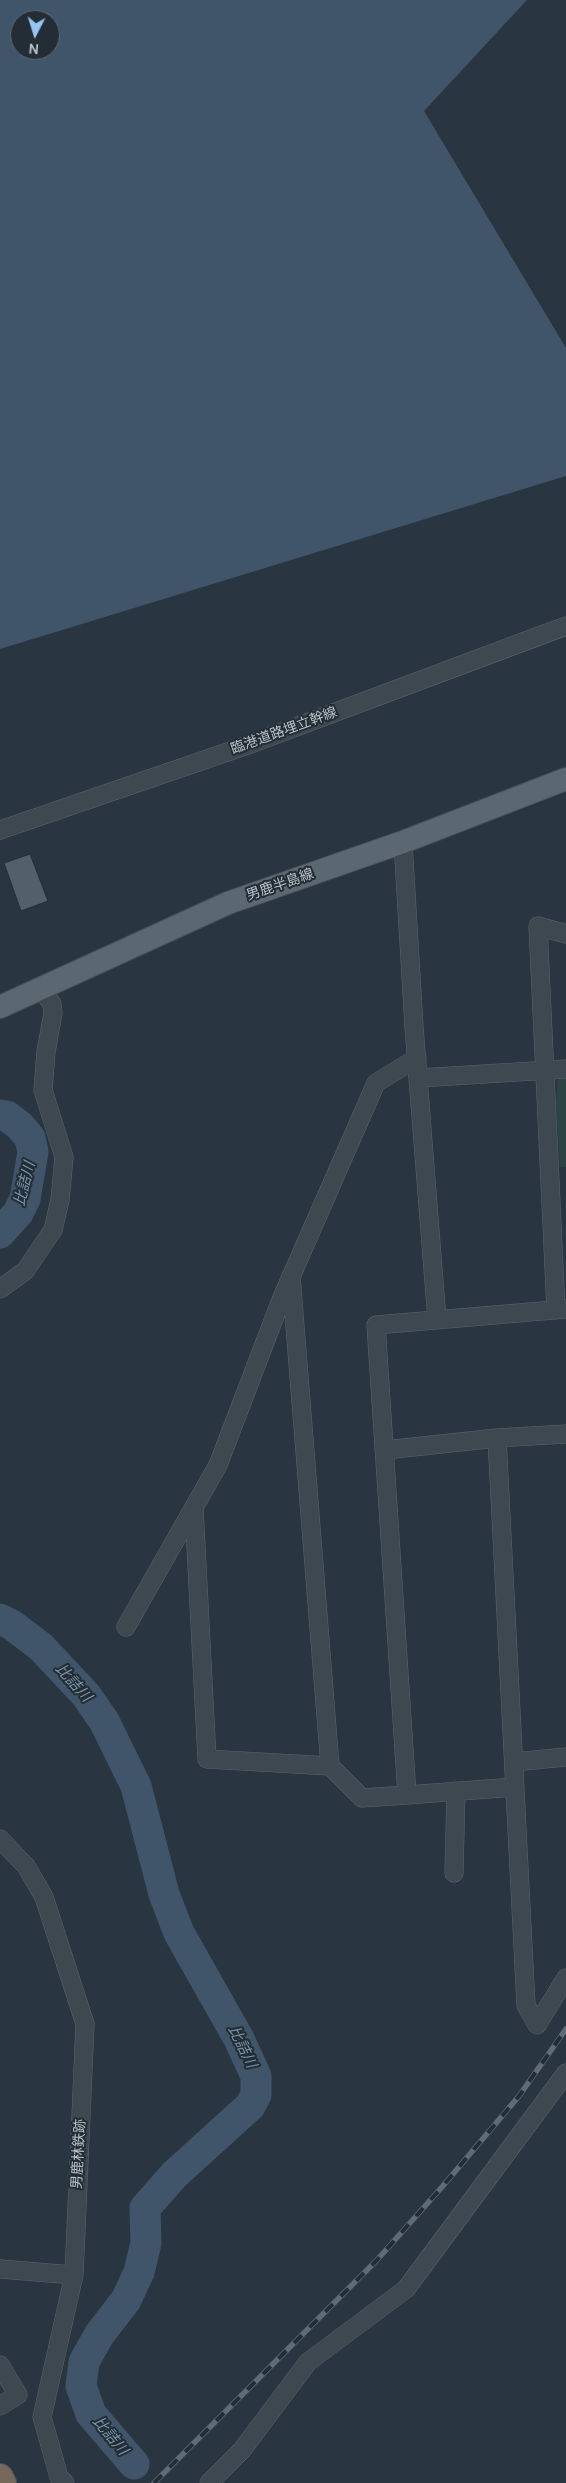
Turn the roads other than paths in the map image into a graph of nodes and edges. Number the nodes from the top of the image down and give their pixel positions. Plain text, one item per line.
1 (566, 626) edge
2 (566, 779) edge
3 (0, 830) edge
4 (403, 842) junction
5 (566, 934) edge
6 (41, 988) junction
7 (0, 1007) edge
8 (417, 1058) junction
9 (566, 1069) edge
10 (545, 1070) junction
11 (419, 1078) junction
12 (558, 1182) edge
13 (292, 1276) junction
14 (0, 1289) edge
15 (561, 1310) edge
16 (437, 1320) junction
17 (566, 1434) edge
18 (497, 1438) junction
19 (385, 1450) junction
20 (194, 1508) junction
21 (126, 1627) dead end
22 (566, 1757) edge
23 (514, 1762) junction
24 (330, 1766) junction
25 (515, 1787) junction
26 (456, 1791) junction
27 (407, 1795) junction
28 (0, 1839) edge
29 (454, 1873) dead end
30 (566, 1978) edge
31 (566, 2073) edge
32 (0, 2269) edge
33 (74, 2276) junction
34 (0, 2365) edge
35 (0, 2406) edge
36 (0, 2477) edge
37 (3, 2483) edge
38 (65, 2483) edge
39 (209, 2483) edge

1 - 3 street, 臨港道路埋立幹線
2 - 4 main road, 男鹿半島線
4 - 6 main road, 男鹿半島線
4 - 8 street
5 - 10 street
6 - 7 main road, 男鹿半島線
6 - 14 street
8 - 11 street
8 - 13 street
9 - 10 street
10 - 11 street
10 - 12 street
11 - 16 street
12 - 15 street
13 - 20 street
13 - 24 street
15 - 16 street
16 - 19 street
17 - 18 street
18 - 19 street
18 - 23 street
19 - 27 street
20 - 21 street
20 - 24 street
22 - 23 street
23 - 25 street
24 - 27 street
25 - 26 street
25 - 30 street
26 - 27 street
26 - 29 street
28 - 33 street, 男鹿林鉄跡
31 - 39 street
32 - 33 street
33 - 38 street, 男鹿林鉄跡
34 - 35 street
36 - 37 highway

